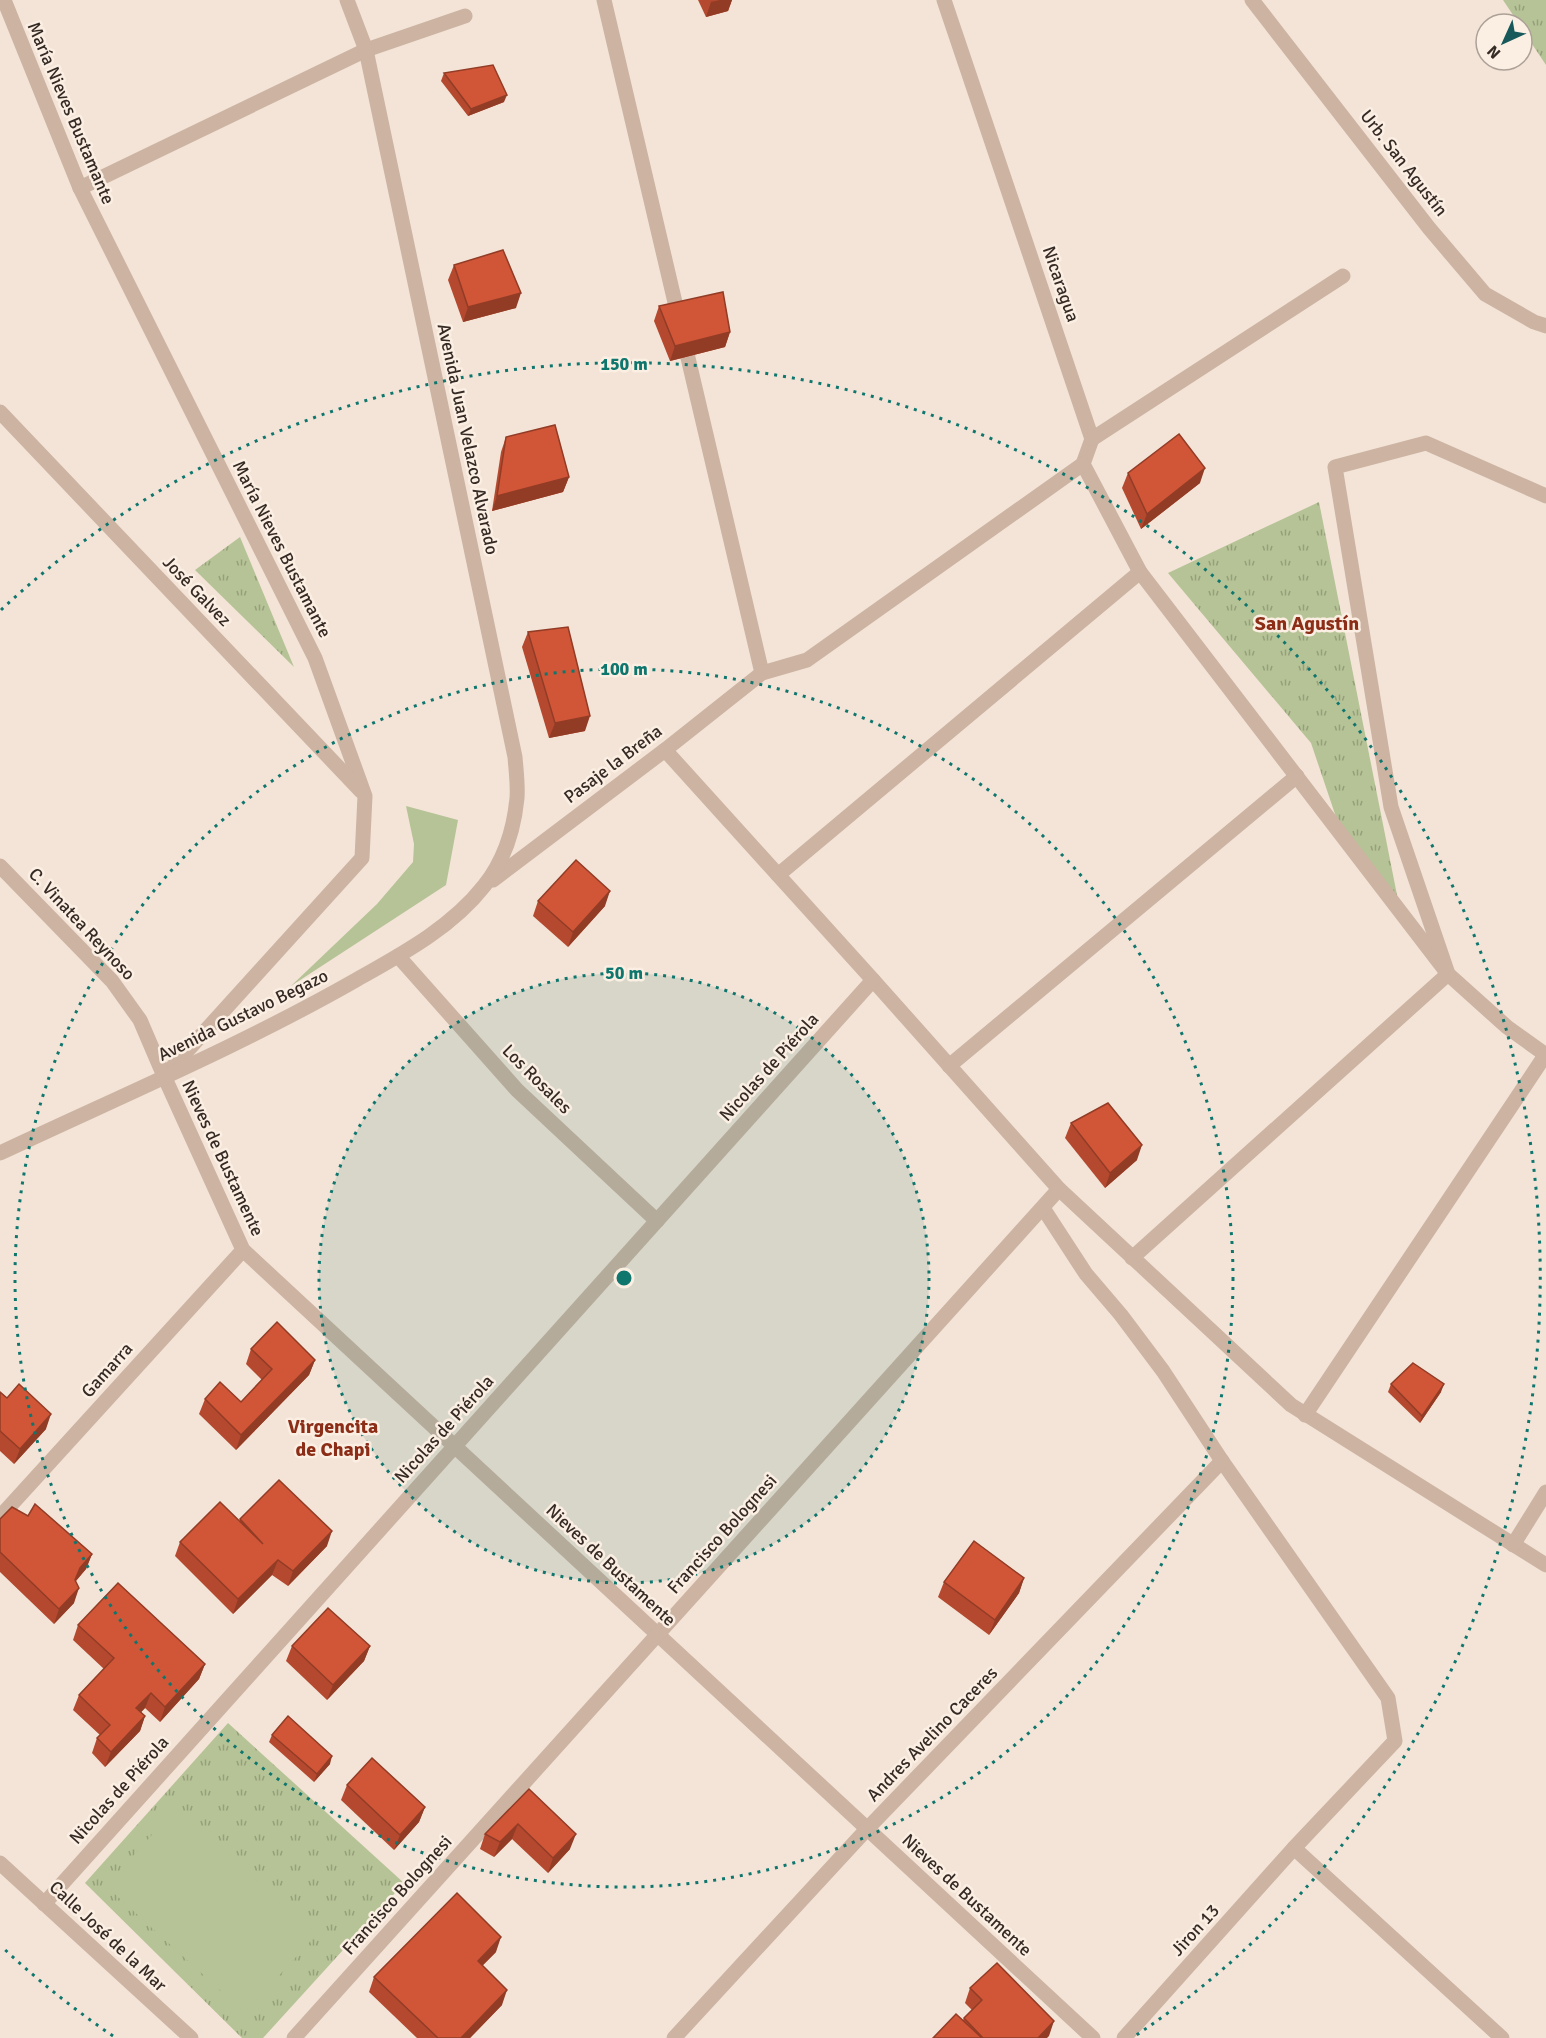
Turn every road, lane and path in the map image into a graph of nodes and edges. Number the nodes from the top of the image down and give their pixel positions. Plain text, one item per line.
1 (4, 0) edge
2 (347, 0) edge
3 (604, 0) edge
4 (944, 0) edge
5 (1252, 0) edge
6 (465, 16) dead end
7 (366, 50) junction
8 (80, 188) junction
9 (1343, 276) dead end
10 (1546, 326) edge
11 (0, 412) edge
12 (1092, 439) junction
13 (1083, 464) junction
14 (1546, 496) edge
15 (1140, 572) junction
16 (762, 672) junction
17 (665, 750) junction
18 (1297, 776) junction
19 (365, 796) junction
20 (0, 866) edge
21 (778, 876) junction
22 (485, 885) junction
23 (398, 956) junction
24 (1448, 974) junction
25 (873, 980) junction
26 (1546, 1054) edge
27 (949, 1066) junction
28 (164, 1076) junction
29 (0, 1153) edge
30 (1059, 1190) junction
31 (1043, 1208) junction
32 (657, 1221) junction
33 (243, 1250) junction
34 (1132, 1258) junction
35 (1305, 1415) junction
36 (454, 1447) junction
37 (1222, 1461) junction
38 (1546, 1492) edge
39 (0, 1517) edge
40 (1512, 1545) junction
41 (1546, 1565) edge
42 (658, 1635) junction
43 (867, 1829) junction
44 (1294, 1848) junction
45 (0, 1863) edge
46 (44, 1904) junction
47 (191, 2038) edge
48 (294, 2038) edge
49 (674, 2038) edge
50 (1093, 2038) edge
51 (1125, 2038) edge
52 (1502, 2038) edge

1 - 8 street, María Nieves Bustamante
2 - 7 street, Avenida Juan Velazco Alvarado
3 - 16 street
4 - 12 street, Nicaragua
5 - 10 street, Urb. San Agustín
6 - 7 street
7 - 8 street
7 - 22 street, Avenida Juan Velazco Alvarado
8 - 19 street, María Nieves Bustamante
9 - 12 street
11 - 19 street, José Galvez
12 - 13 street
13 - 15 street
13 - 16 street
14 - 24 street
15 - 18 street
15 - 21 street
16 - 17 street, Pasaje la Breña
17 - 21 street
17 - 22 street, Pasaje la Breña
18 - 24 street
18 - 27 street
19 - 28 street, María Nieves Bustamante
20 - 28 street, C. Vinatea Reynoso
21 - 25 street
22 - 23 street, Avenida Gustavo Begazo
23 - 28 street, Avenida Gustavo Begazo
23 - 32 street, Los Rosales
24 - 26 street
24 - 34 street
25 - 27 street
25 - 32 street, Nicolas de Piérola
26 - 35 street
27 - 30 street
28 - 29 street, Avenida Gustavo Begazo
28 - 33 street, Nieves de Bustamente
30 - 31 street, Francisco Bolognesi
30 - 34 street
31 - 37 street
31 - 42 street, Francisco Bolognesi
32 - 36 street, Nicolas de Piérola
33 - 36 street, Nieves de Bustamente
33 - 39 street, Gamarra
34 - 35 street
35 - 40 street
36 - 42 street, Nieves de Bustamente
36 - 46 street, Nicolas de Piérola
37 - 43 street, Andres Avelino Caceres
37 - 44 street, Jiron 13
38 - 40 street
40 - 41 street
42 - 43 street, Nieves de Bustamente
42 - 48 street, Francisco Bolognesi
43 - 49 street, Andres Avelino Caceres
43 - 50 street, Nieves de Bustamente
44 - 51 street, Jiron 13
44 - 52 street
45 - 46 street, Calle José de la Mar
46 - 47 street, Calle José de la Mar

